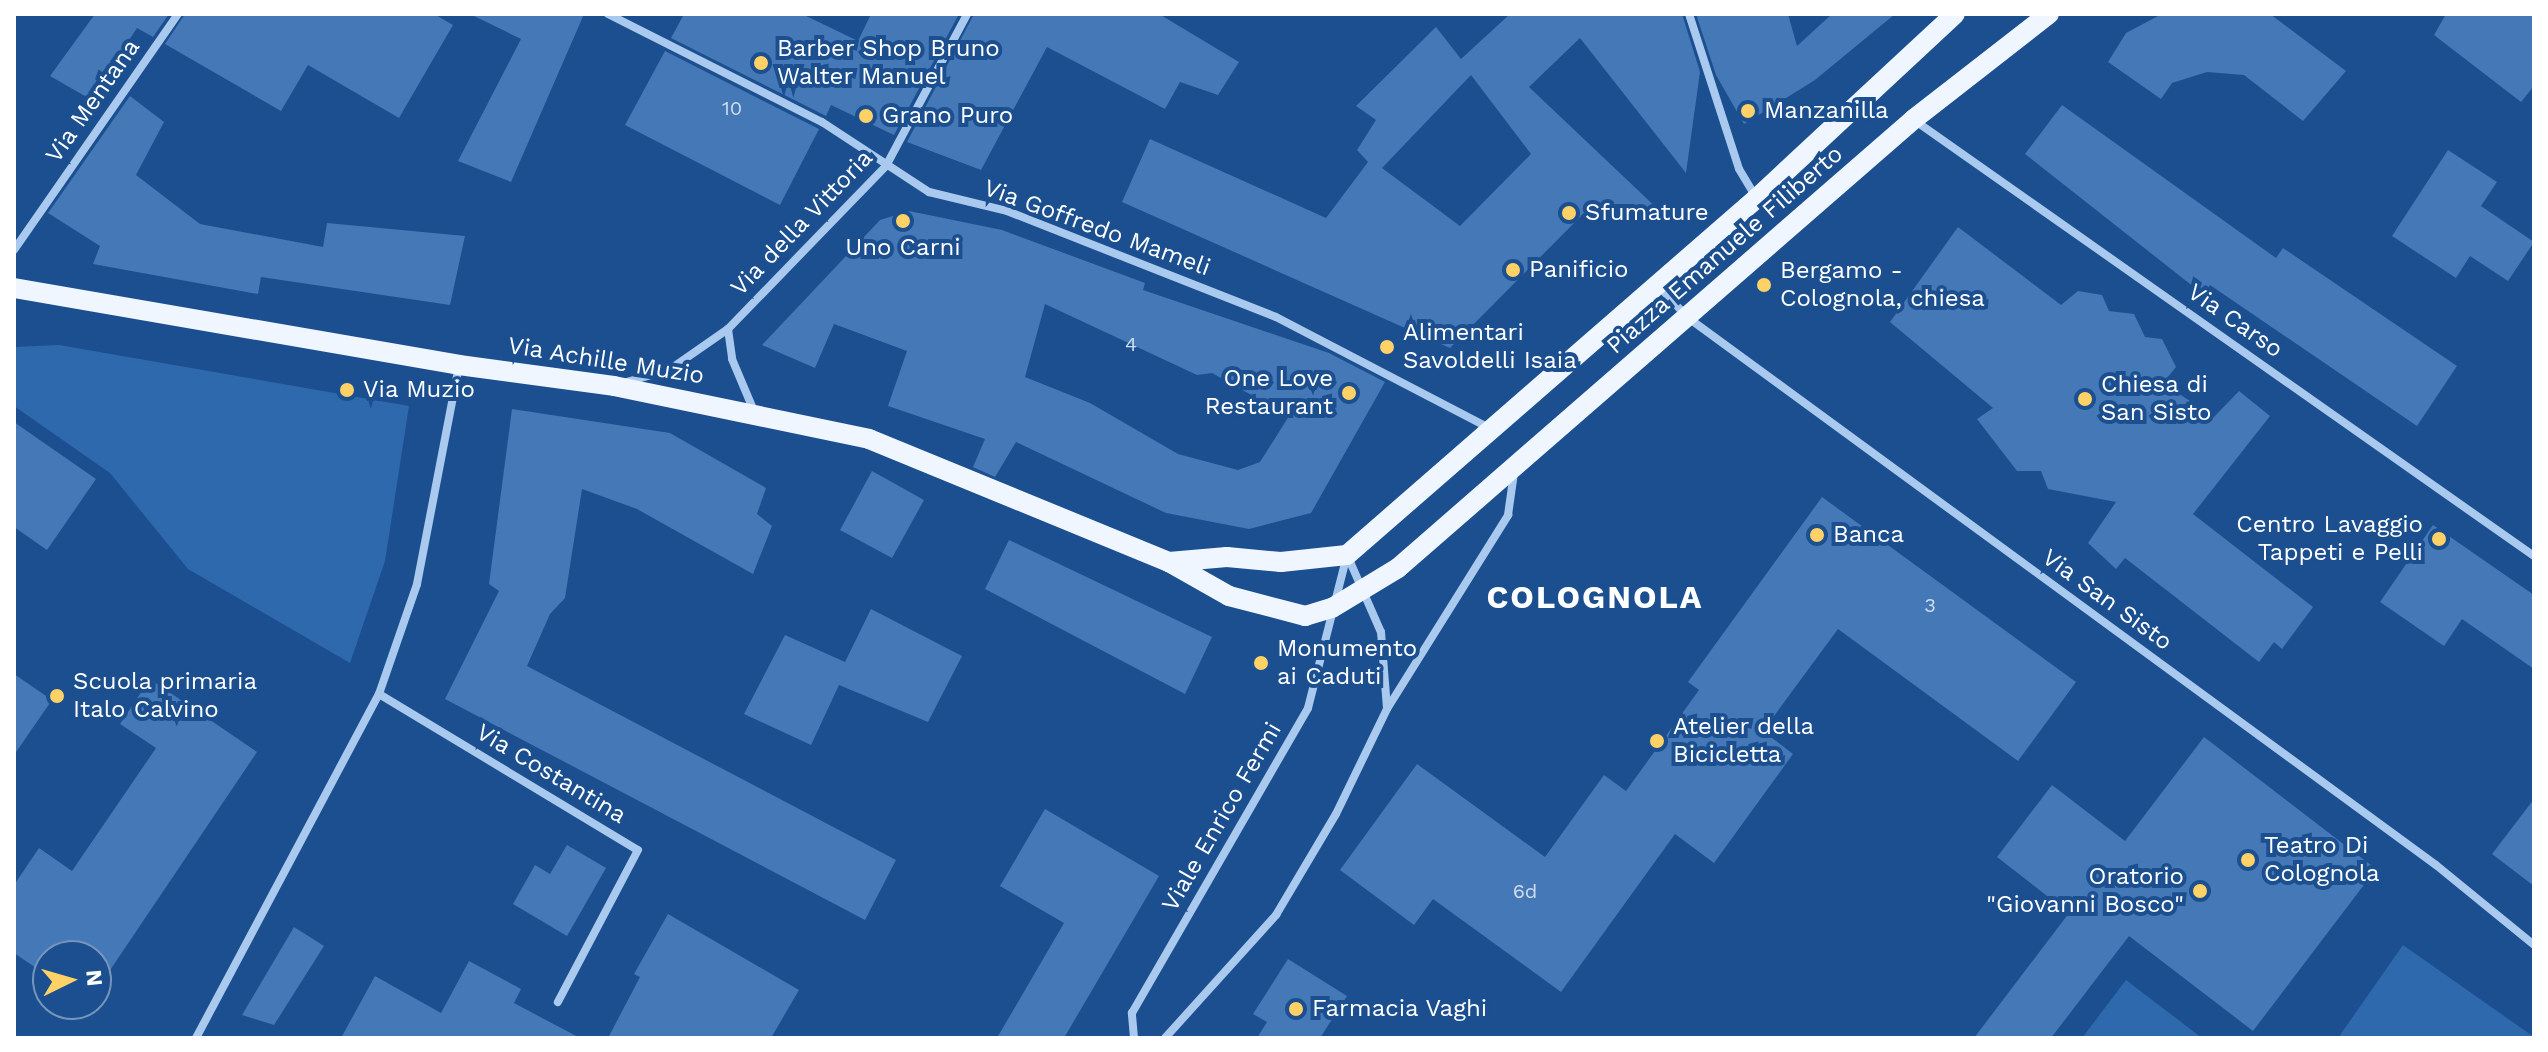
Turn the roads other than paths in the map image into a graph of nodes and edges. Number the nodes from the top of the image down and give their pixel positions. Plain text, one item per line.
1 (178, 14) edge
2 (608, 14) edge
3 (967, 14) edge
4 (1689, 14) edge
5 (1955, 14) edge
6 (2049, 14) edge
7 (1914, 119) junction
8 (886, 166) junction
9 (1757, 198) junction
10 (14, 250) edge
11 (1658, 285) junction
12 (14, 288) edge
13 (1687, 317) junction
14 (728, 329) junction
15 (459, 365) junction
16 (614, 386) junction
17 (754, 411) junction
18 (1492, 429) junction
19 (1514, 467) junction
20 (1347, 555) junction
21 (2534, 556) edge
22 (1169, 562) junction
23 (1364, 588) junction
24 (1332, 608) junction
25 (379, 694) junction
26 (1387, 709) junction
27 (2534, 945) edge
28 (558, 1002) dead end
29 (196, 1038) edge
30 (1134, 1038) edge
31 (1165, 1038) edge

1 - 10 street, Via Mentana
2 - 8 street, Via Goffredo Mameli
3 - 8 street, Via della Vittoria
4 - 9 street
5 - 9 main road, Piazza Emanuele Filiberto
6 - 7 main road, Piazza Emanuele Filiberto
7 - 13 main road, Piazza Emanuele Filiberto
7 - 21 street, Via Carso
8 - 14 street, Via della Vittoria
8 - 18 street, Via Goffredo Mameli
9 - 11 main road, Piazza Emanuele Filiberto
11 - 13 street, Via San Sisto
11 - 18 main road, Piazza Emanuele Filiberto
12 - 15 main road, Via Achille Muzio
13 - 19 main road, Piazza Emanuele Filiberto
13 - 27 street, Via San Sisto
14 - 16 street, Via della Vittoria
14 - 17 street, Via della Vittoria
15 - 16 main road, Via Achille Muzio
15 - 25 street
16 - 17 main road, Via Achille Muzio
17 - 22 main road, Via Achille Muzio
18 - 20 main road, Piazza Emanuele Filiberto
19 - 23 main road, Piazza Emanuele Filiberto
19 - 26 street
20 - 22 main road, Via Achille Muzio
20 - 23 street
20 - 24 street
22 - 24 main road, Via Achille Muzio
23 - 24 main road, Piazza Emanuele Filiberto
23 - 26 street
24 - 30 street, Viale Enrico Fermi
25 - 28 street, Via Costantina
25 - 29 street
26 - 31 street

